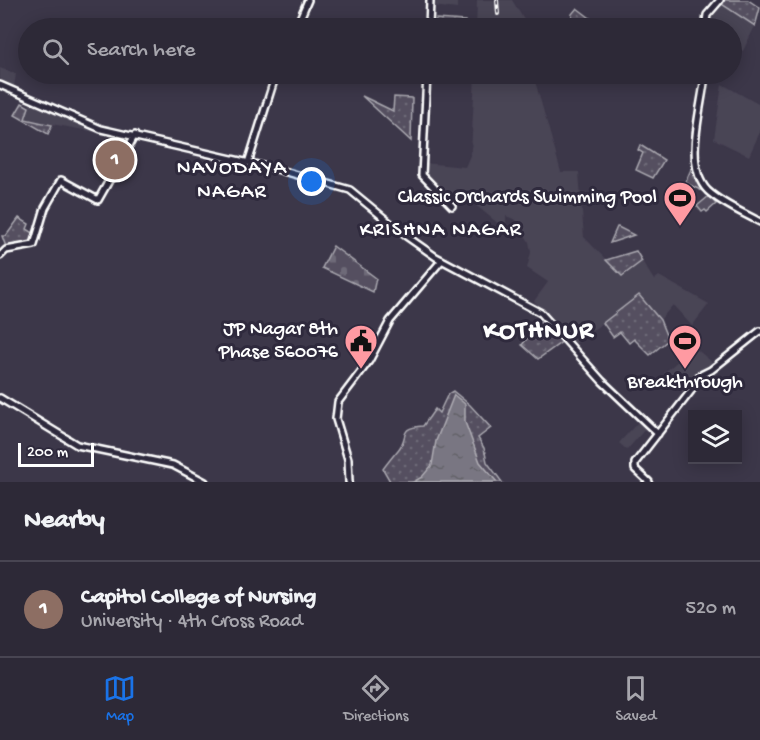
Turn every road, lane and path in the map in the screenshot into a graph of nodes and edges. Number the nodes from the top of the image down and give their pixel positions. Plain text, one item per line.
1 (308, 0) edge
2 (430, 0) edge
3 (720, 0) edge
4 (300, 18) edge
5 (429, 18) edge
6 (707, 18) edge
7 (273, 84) edge
8 (427, 84) edge
9 (704, 84) edge
10 (2, 85) edge
11 (135, 135) junction
12 (248, 164) junction
13 (452, 206) dead end
14 (760, 221) edge
15 (0, 256) edge
16 (442, 260) junction
17 (760, 331) edge
18 (0, 398) edge
19 (658, 434) junction
20 (205, 482) edge
21 (349, 482) edge
22 (648, 482) edge

1 - 4 street
2 - 5 street
3 - 6 street
7 - 12 street
8 - 13 street
9 - 14 street
10 - 11 street
11 - 12 street
11 - 15 street
12 - 16 street
16 - 19 street
16 - 21 street
17 - 19 street
18 - 20 street
19 - 22 street

